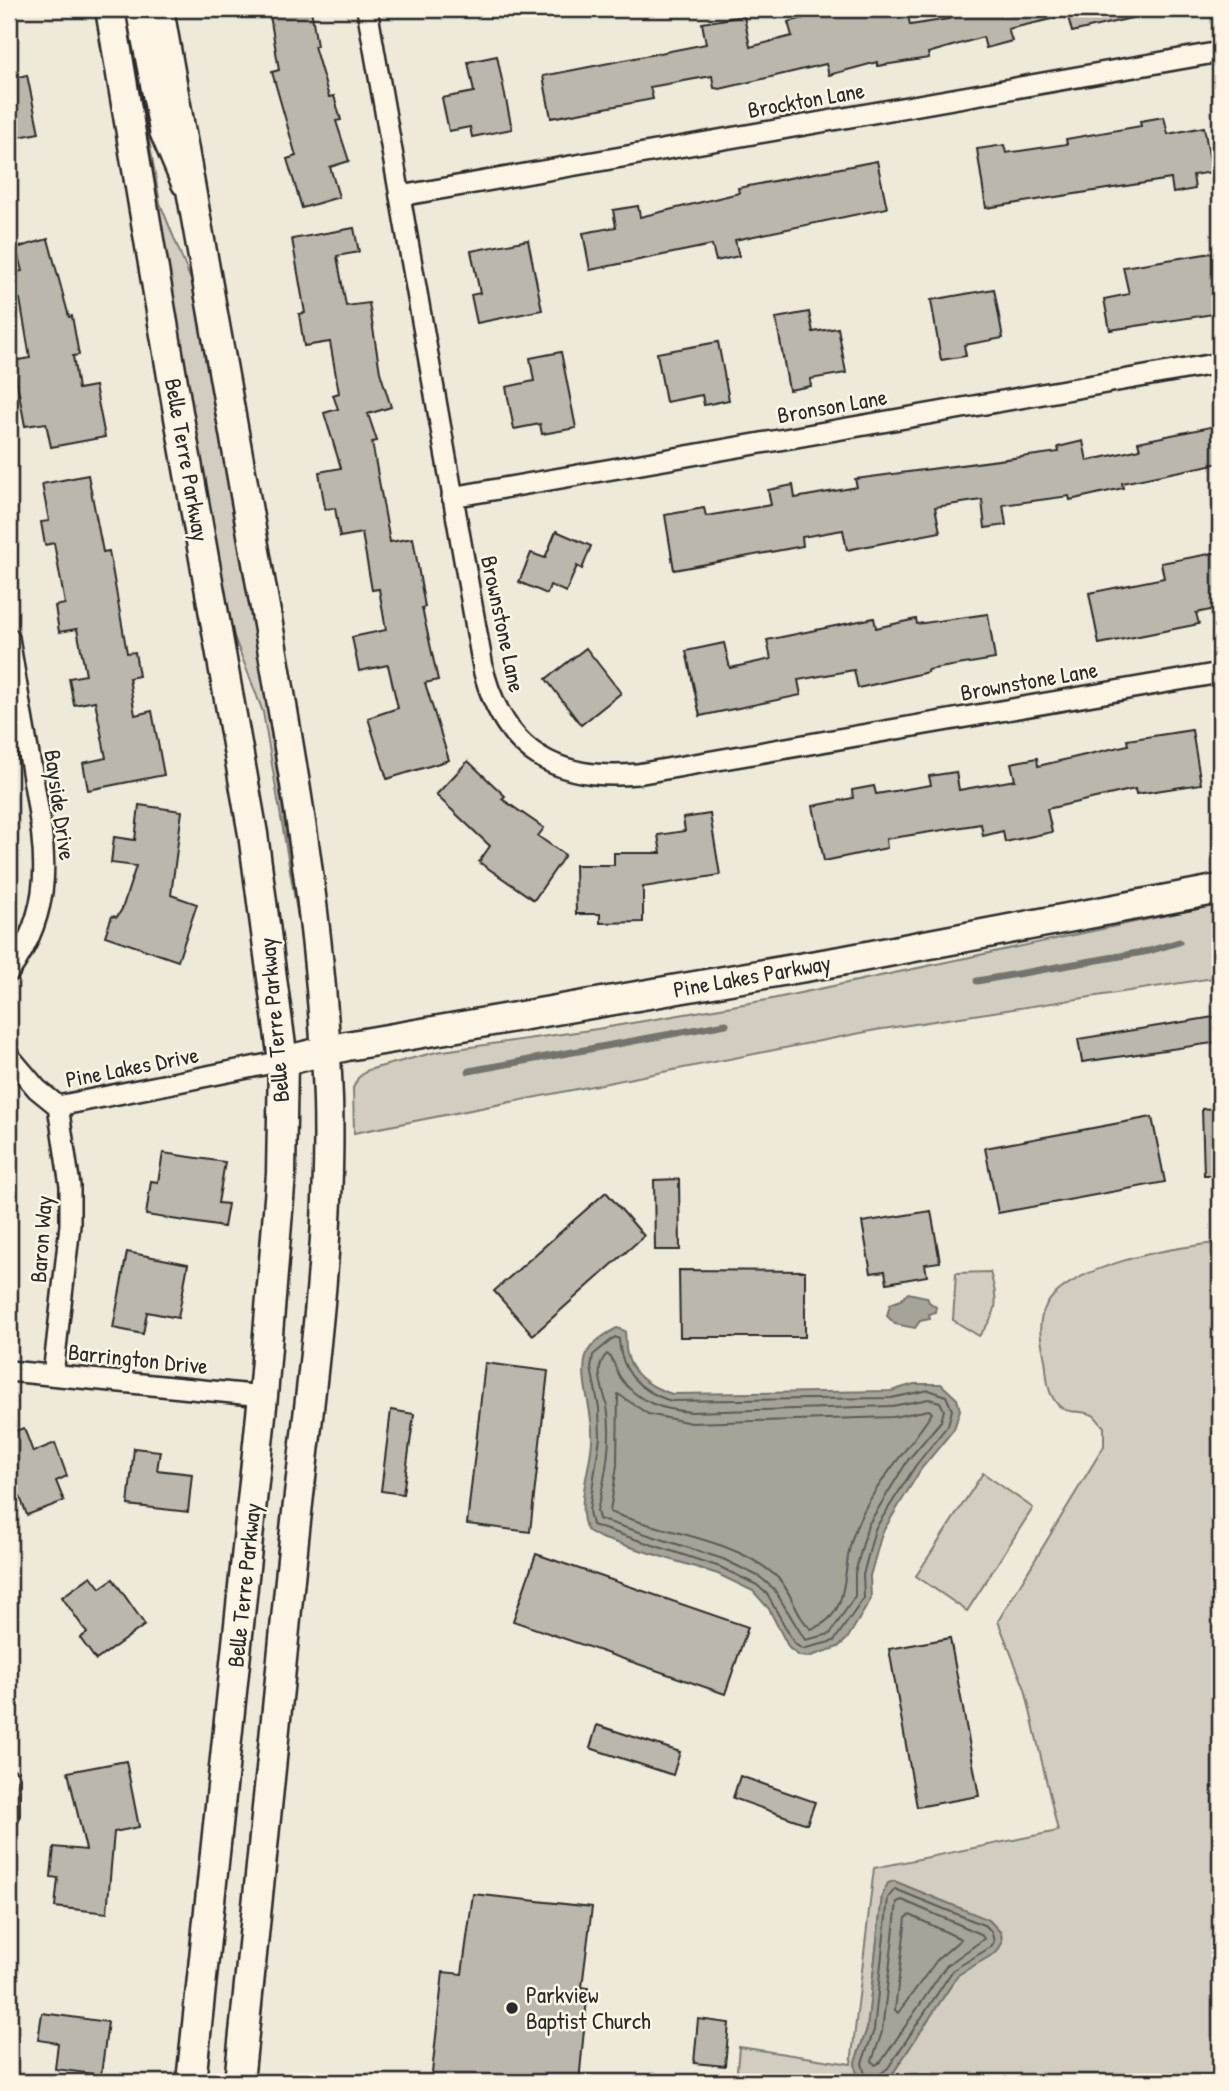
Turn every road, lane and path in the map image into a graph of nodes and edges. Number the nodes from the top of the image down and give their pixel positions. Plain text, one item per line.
1 (110, 9) edge
2 (136, 9) edge
3 (159, 9) edge
4 (367, 9) edge
5 (1220, 52) edge
6 (400, 196) junction
7 (194, 207) junction
8 (1220, 363) edge
9 (452, 497) junction
10 (9, 638) edge
11 (1220, 673) edge
12 (1220, 889) edge
13 (9, 972) edge
14 (324, 1051) junction
15 (9, 1056) edge
16 (283, 1061) junction
17 (58, 1106) junction
18 (9, 1370) edge
19 (53, 1375) junction
20 (262, 1396) junction
21 (9, 1779) edge
22 (9, 1816) edge
23 (191, 2082) edge
24 (239, 2082) edge

1 - 16 main road, Belle Terre Parkway
2 - 7 street
3 - 7 main road, Belle Terre Parkway
4 - 6 street, Brownstone Lane
5 - 6 street, Brockton Lane
6 - 9 street, Brownstone Lane
7 - 14 main road, Belle Terre Parkway
8 - 9 street, Bronson Lane
9 - 11 street, Brownstone Lane
10 - 13 street, Bayside Drive
12 - 14 main road, Pine Lakes Parkway
14 - 16 main road, Pine Lakes Parkway
14 - 24 main road, Belle Terre Parkway
15 - 17 street, Pine Lakes Drive
16 - 17 street, Pine Lakes Drive
16 - 20 main road, Belle Terre Parkway
17 - 19 street, Baron Way
18 - 19 street, Barrington Drive
19 - 20 street, Barrington Drive
20 - 23 main road, Belle Terre Parkway
21 - 22 street

